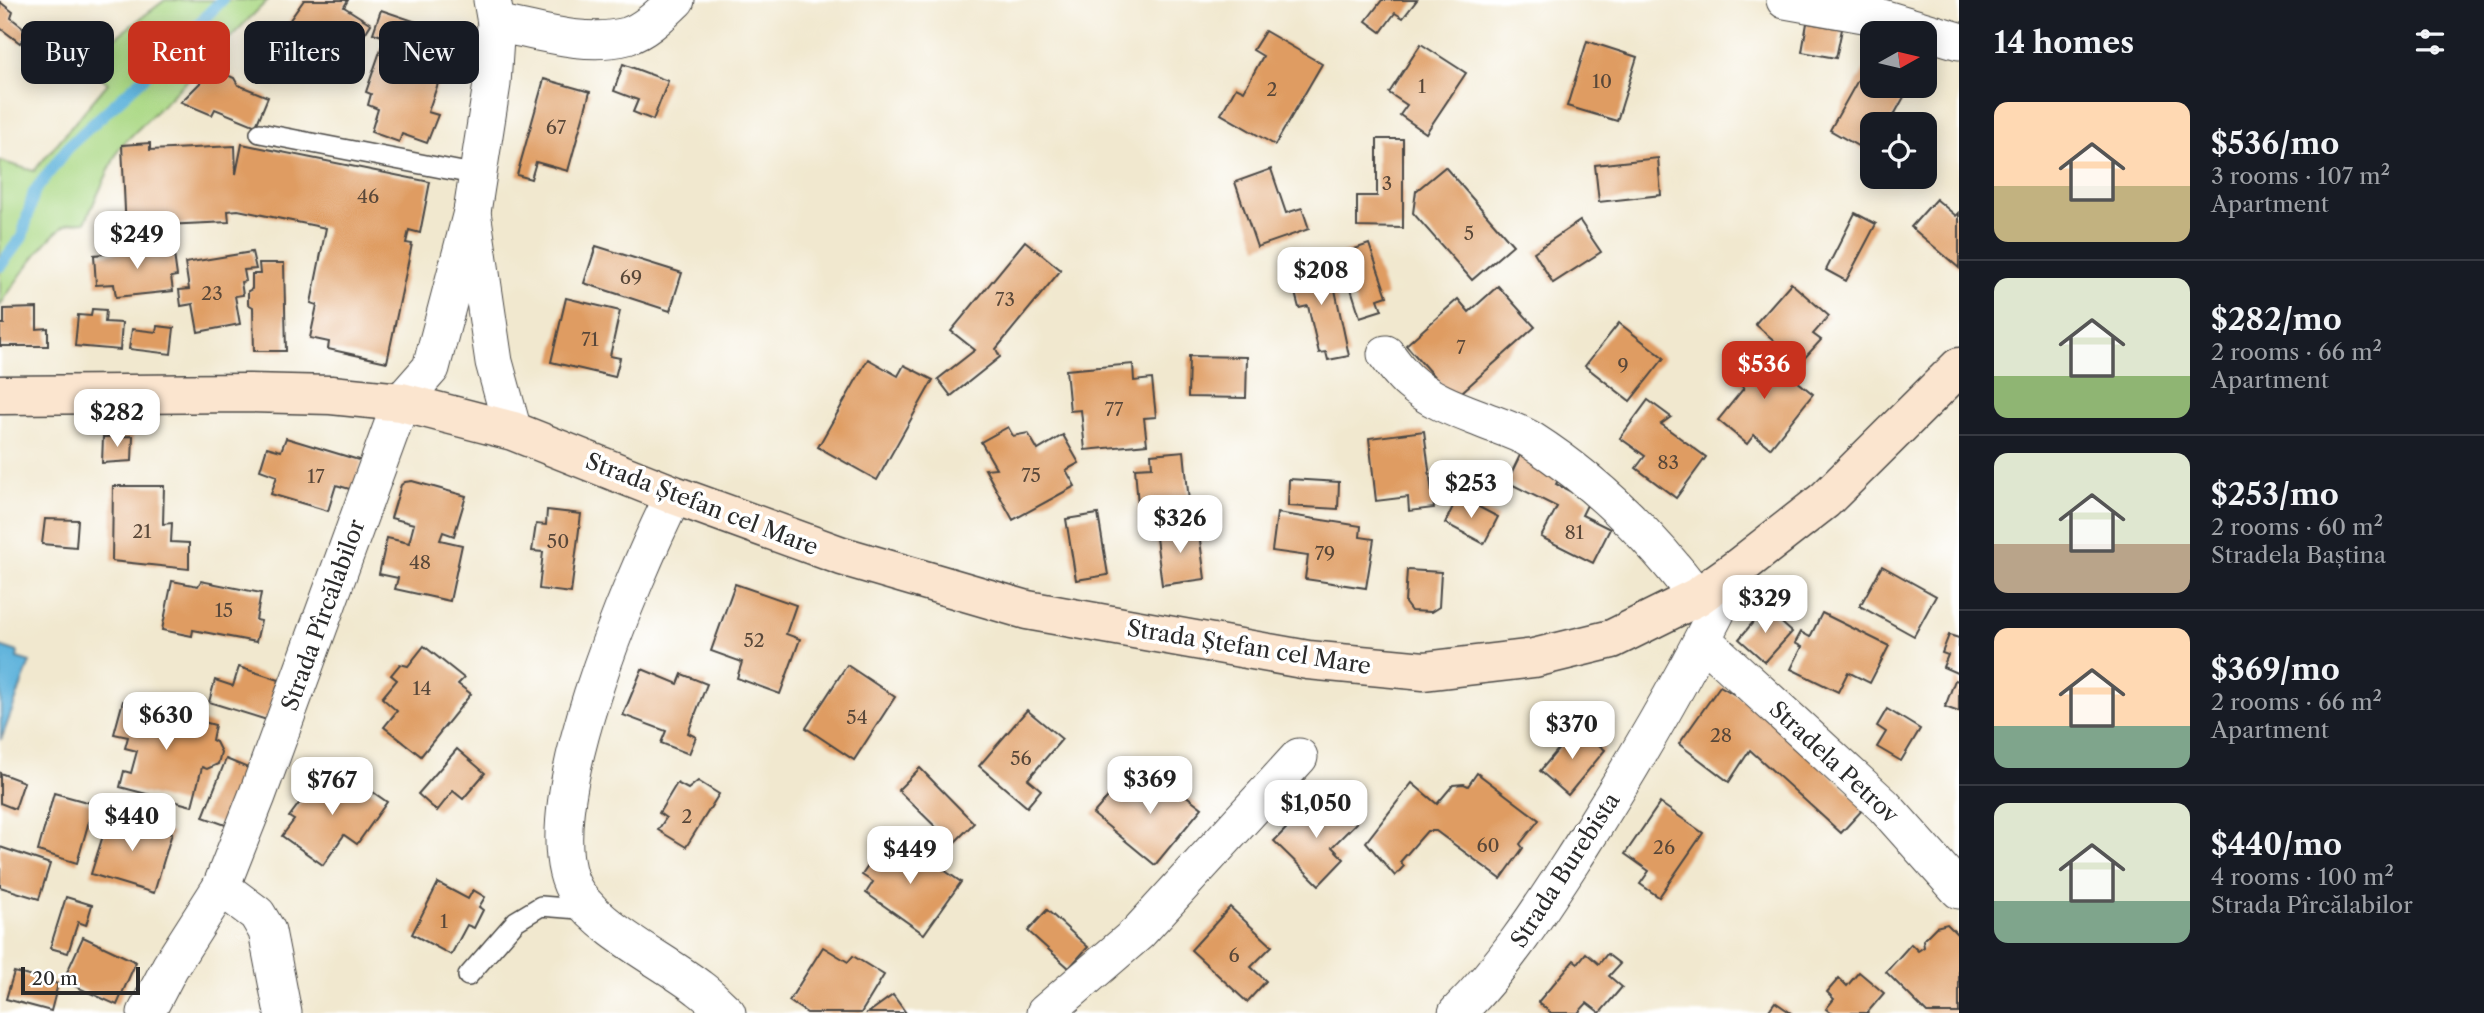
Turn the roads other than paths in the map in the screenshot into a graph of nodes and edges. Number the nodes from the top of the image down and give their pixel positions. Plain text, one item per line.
1 (676, 0) edge
2 (1785, 0) edge
3 (494, 12) edge
4 (1959, 41) edge
5 (260, 133) dead end
6 (478, 175) junction
7 (472, 212) junction
8 (1386, 354) dead end
9 (1959, 367) edge
10 (0, 394) edge
11 (401, 402) junction
12 (513, 431) junction
13 (674, 495) junction
14 (1738, 568) junction
15 (1697, 597) junction
16 (1704, 641) junction
17 (1299, 757) dead end
18 (221, 887) junction
19 (1959, 890) edge
20 (592, 910) junction
21 (468, 976) dead end
22 (146, 1013) edge
23 (284, 1013) edge
24 (727, 1013) edge
25 (1045, 1013) edge
26 (1457, 1013) edge

1 - 3 street
2 - 4 street
3 - 6 street
5 - 6 lane
6 - 7 street
7 - 11 street
7 - 12 street
8 - 15 street
9 - 14 main road, Strada Ștefan cel Mare
10 - 11 main road, Strada Ștefan cel Mare
11 - 12 main road, Strada Ștefan cel Mare
11 - 18 street, Strada Pîrcălabilor
12 - 13 main road, Strada Ștefan cel Mare
13 - 15 main road, Strada Ștefan cel Mare
13 - 20 street
14 - 15 main road, Strada Ștefan cel Mare
14 - 16 street, Strada Burebista
16 - 19 street, Stradela Petrov
16 - 26 street, Strada Burebista
17 - 25 street
18 - 22 street, Strada Pîrcălabilor
18 - 23 street
20 - 21 lane
20 - 24 street

